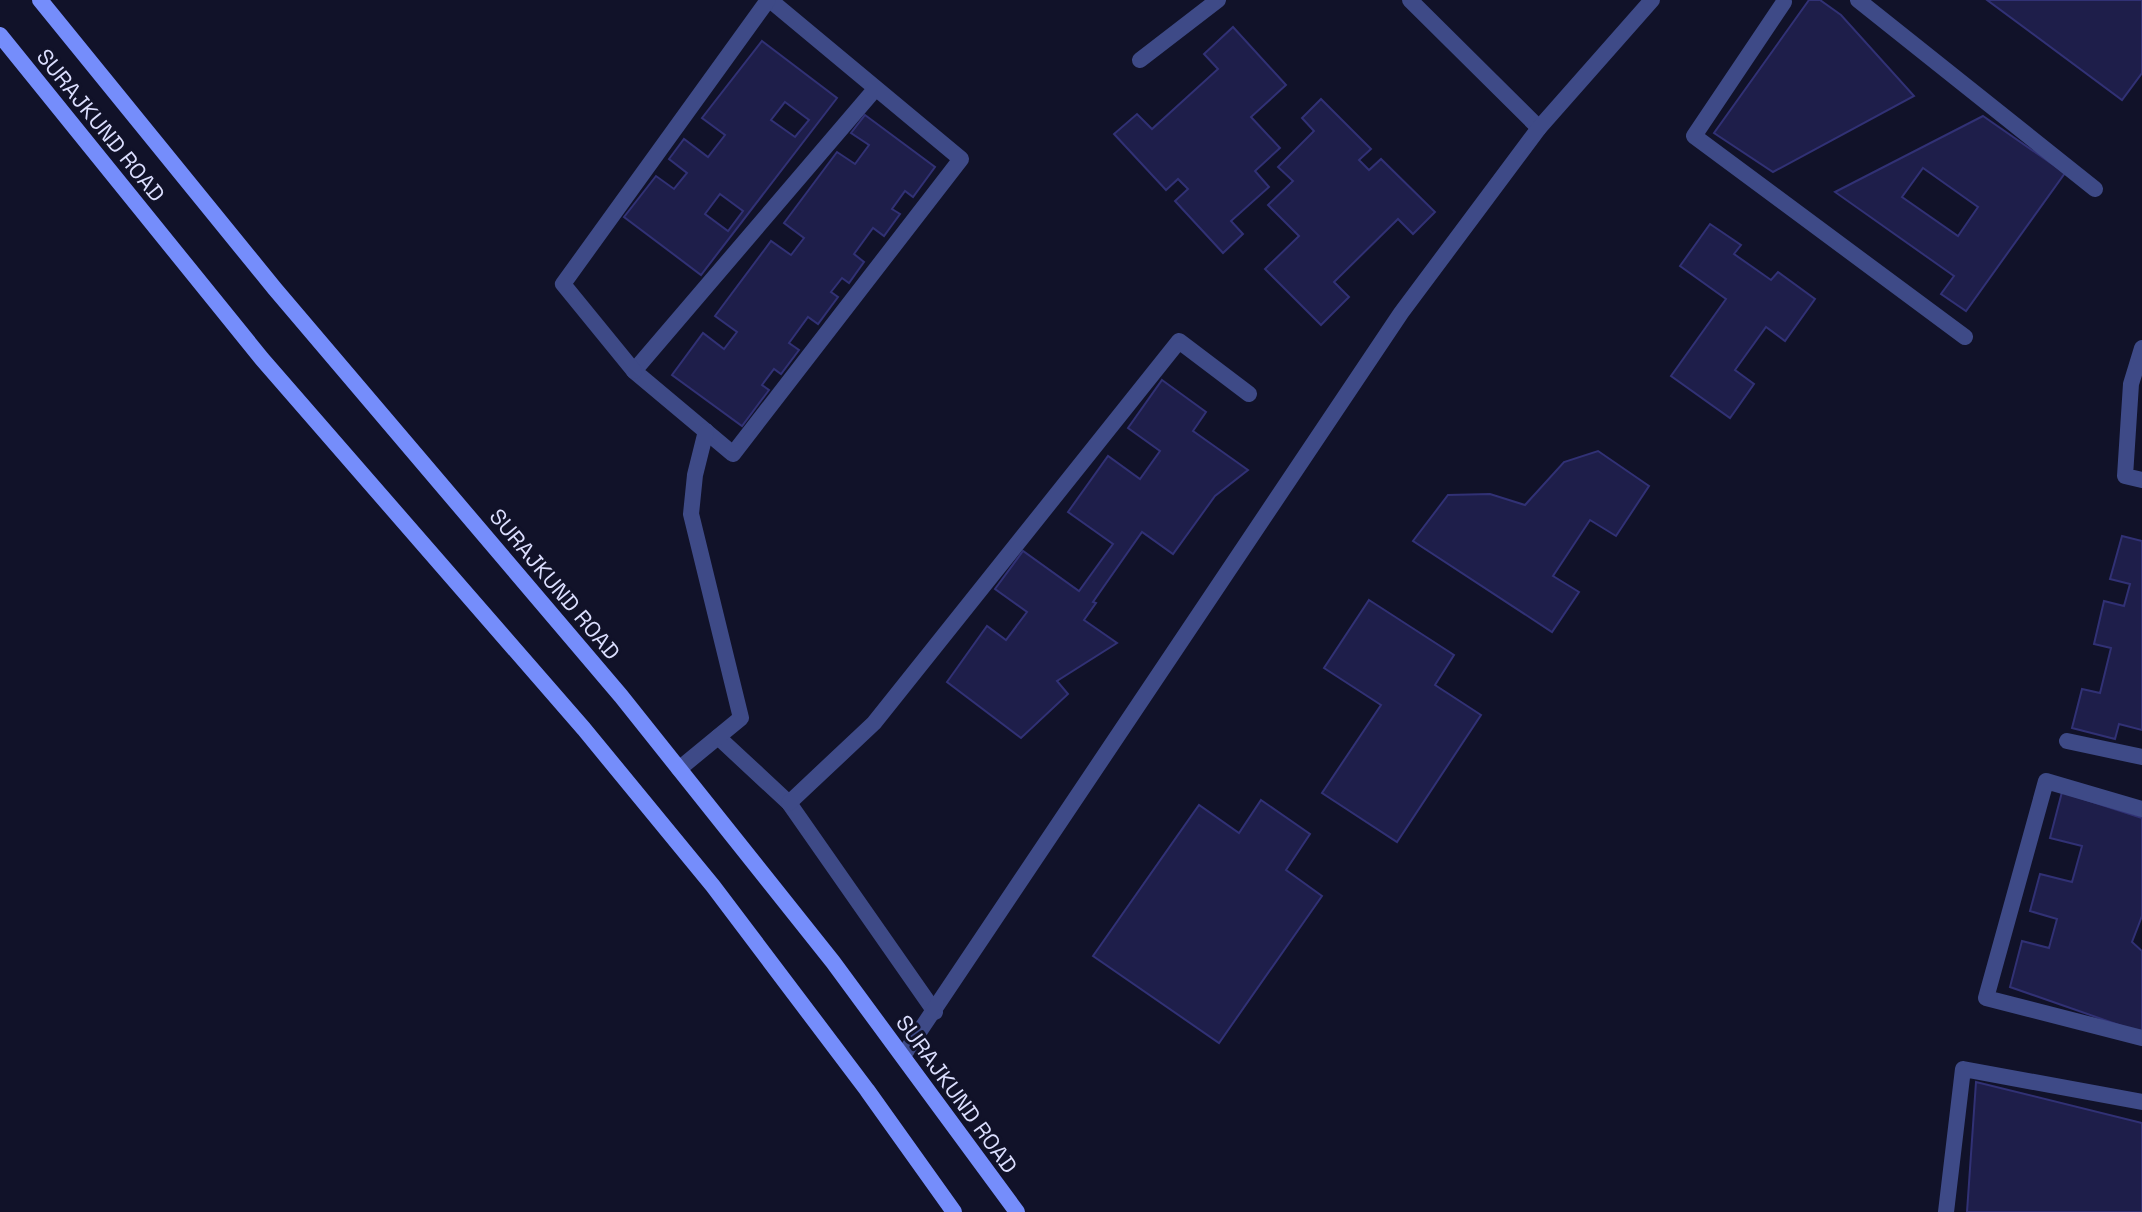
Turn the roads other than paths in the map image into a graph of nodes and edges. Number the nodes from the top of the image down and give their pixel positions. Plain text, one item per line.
1 (40, 0) edge
2 (769, 0) edge
3 (1218, 0) edge
4 (1410, 0) edge
5 (1652, 0) edge
6 (1858, 0) edge
7 (1784, 1) edge
8 (0, 35) edge
9 (1140, 60) dead end
10 (876, 88) junction
11 (1539, 128) junction
12 (2095, 189) dead end
13 (1965, 337) dead end
14 (2142, 348) edge
15 (634, 371) junction
16 (1249, 394) dead end
17 (706, 431) junction
18 (2142, 480) edge
19 (718, 737) junction
20 (2067, 741) dead end
21 (2142, 757) edge
22 (679, 769) junction
23 (789, 803) junction
24 (2142, 809) edge
25 (935, 1012) junction
26 (2142, 1038) edge
27 (903, 1056) junction
28 (2142, 1102) edge
29 (954, 1212) edge
30 (1017, 1212) edge
31 (1946, 1212) edge

1 - 22 main road, SURAJKUND ROAD
2 - 10 street
2 - 15 street
3 - 9 street
4 - 11 street
5 - 11 street
6 - 12 street
7 - 13 street
8 - 29 main road, SURAJKUND ROAD
10 - 15 street
10 - 17 street
11 - 25 street
14 - 18 street
15 - 17 street
16 - 23 street
17 - 19 street
19 - 22 street
19 - 23 street
20 - 21 street
22 - 27 main road, SURAJKUND ROAD
23 - 25 street
24 - 26 street
25 - 27 street
27 - 30 main road, SURAJKUND ROAD
28 - 31 street

